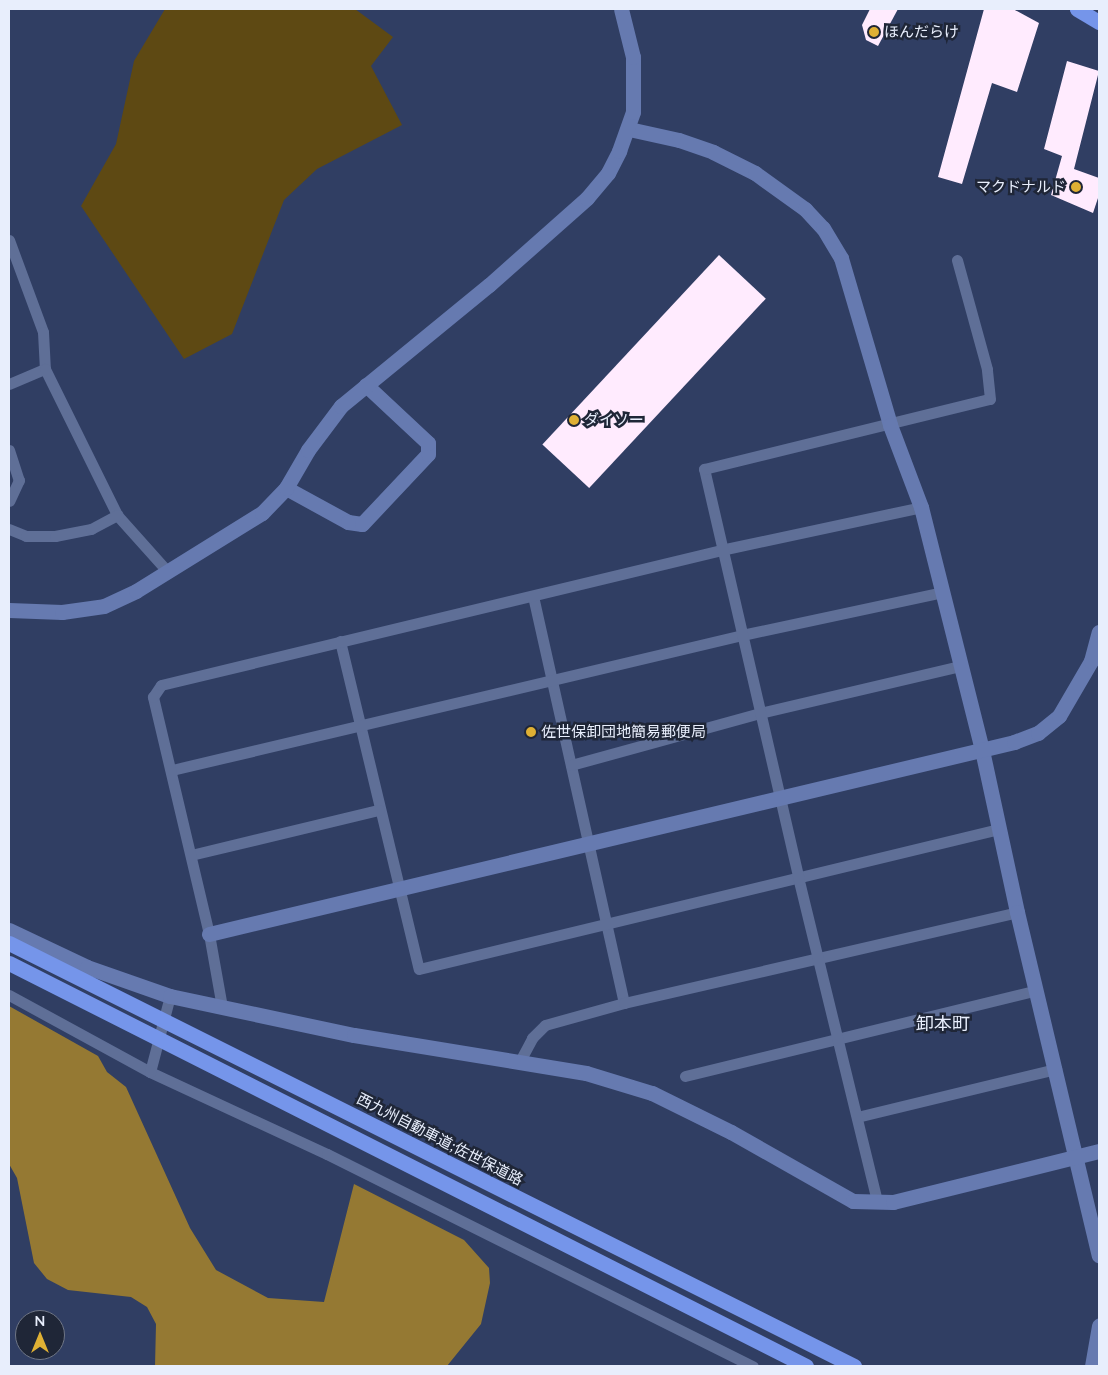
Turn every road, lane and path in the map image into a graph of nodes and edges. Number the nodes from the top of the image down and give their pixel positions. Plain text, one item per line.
1 (621, 9) edge
2 (1077, 9) edge
3 (1099, 22) edge
4 (629, 129) junction
5 (9, 240) edge
6 (957, 260) dead end
7 (45, 369) junction
8 (9, 384) edge
9 (366, 384) junction
10 (890, 425) junction
11 (9, 450) edge
12 (286, 488) junction
13 (9, 501) edge
14 (921, 508) junction
15 (117, 515) junction
16 (9, 529) edge
17 (721, 550) junction
18 (167, 571) junction
19 (942, 592) junction
20 (534, 596) junction
21 (9, 610) edge
22 (1099, 632) edge
23 (742, 635) junction
24 (340, 641) junction
25 (960, 666) junction
26 (552, 681) junction
27 (760, 713) junction
28 (358, 725) junction
29 (982, 750) junction
30 (571, 766) junction
31 (172, 770) junction
32 (779, 797) junction
33 (379, 810) junction
34 (999, 829) junction
35 (589, 843) junction
36 (191, 855) junction
37 (798, 880) junction
38 (398, 888) junction
39 (1017, 912) junction
40 (608, 923) junction
41 (9, 930) edge
42 (208, 934) junction
43 (9, 943) edge
44 (819, 959) junction
45 (9, 963) edge
46 (1037, 990) junction
47 (9, 994) edge
48 (170, 996) junction
49 (624, 1003) junction
50 (222, 1007) junction
51 (838, 1039) junction
52 (520, 1061) junction
53 (1056, 1069) junction
54 (150, 1072) junction
55 (685, 1076) dead end
56 (857, 1117) junction
57 (1099, 1151) edge
58 (1077, 1156) junction
59 (877, 1201) junction
60 (1099, 1255) edge
61 (1099, 1326) edge
62 (753, 1366) edge
63 (806, 1366) edge
64 (854, 1366) edge
65 (1092, 1366) edge

1 - 4 street
2 - 3 highway
4 - 9 street
4 - 10 street
5 - 7 street
6 - 10 street
7 - 8 street
7 - 15 street
9 - 12 street
9 - 12 street
10 - 14 street
10 - 17 street
11 - 13 street
12 - 18 street
14 - 17 street
14 - 19 street
15 - 16 street
15 - 18 street
17 - 20 street
17 - 23 street
18 - 21 street
19 - 23 street
19 - 25 street
20 - 24 street
20 - 26 street
22 - 29 street
23 - 26 street
23 - 27 street
24 - 28 street
24 - 31 street
25 - 27 street
25 - 29 street
26 - 28 street
26 - 30 street
27 - 30 street
27 - 32 street
28 - 31 street
28 - 33 street
29 - 32 street
29 - 34 street
30 - 35 street
31 - 36 street
32 - 35 street
32 - 37 street
33 - 36 street
33 - 38 street
34 - 37 street
34 - 39 street
35 - 38 street
35 - 40 street
36 - 42 street
37 - 40 street
37 - 44 street
38 - 40 street
38 - 42 street
39 - 44 street
39 - 46 street
40 - 49 street
41 - 48 street
42 - 50 street
43 - 64 highway, 西九州自動車道;佐世保道路
44 - 49 street
44 - 51 street
45 - 63 highway
46 - 51 street
46 - 53 street
47 - 54 street
48 - 50 street
48 - 54 street
49 - 52 street
50 - 52 street
51 - 55 street
51 - 56 street
52 - 59 street
53 - 56 street
53 - 58 street
54 - 62 street
56 - 59 street
57 - 58 street
58 - 59 street
58 - 60 street
61 - 65 street

